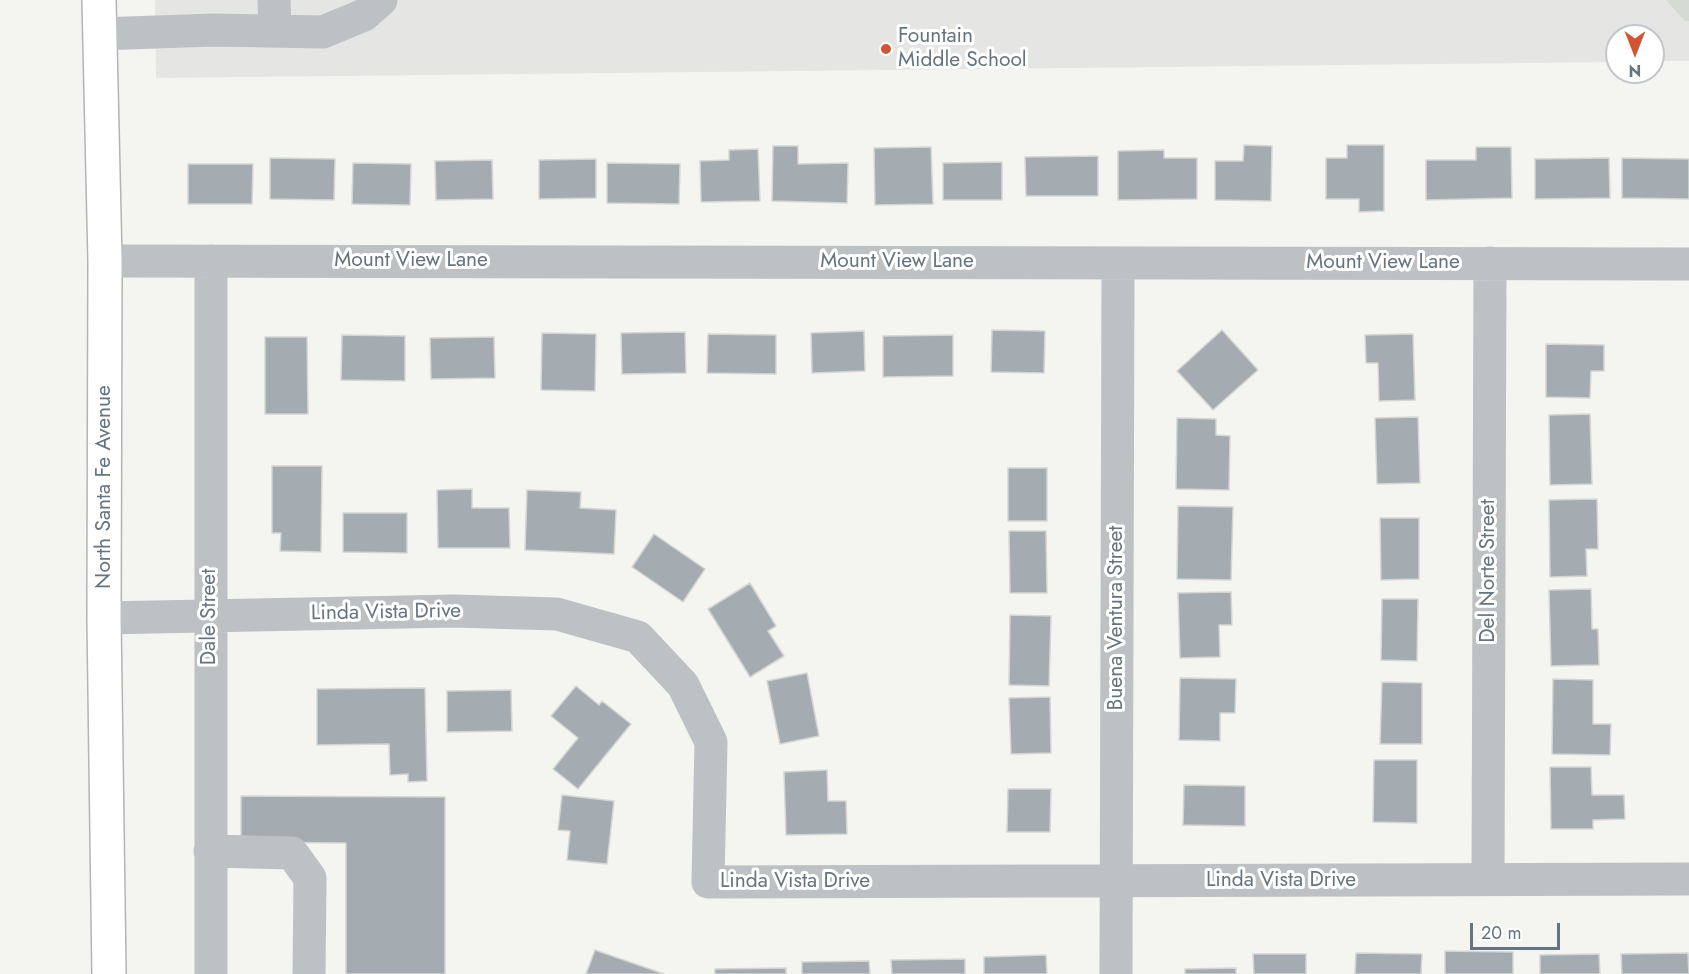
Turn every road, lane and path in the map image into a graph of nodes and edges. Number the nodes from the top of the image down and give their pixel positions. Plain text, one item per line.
1 (99, 0) edge
2 (381, 0) edge
3 (275, 16) edge
4 (100, 34) junction
5 (105, 261) junction
6 (211, 261) junction
7 (1118, 262) junction
8 (1490, 263) junction
9 (1689, 264) edge
10 (210, 617) junction
11 (104, 618) junction
12 (210, 851) junction
13 (1488, 879) junction
14 (1689, 879) edge
15 (1116, 882) junction
16 (109, 974) edge
17 (211, 974) edge
18 (309, 974) edge
19 (1116, 974) edge

1 - 4 main road, North Santa Fe Avenue
2 - 3 street
3 - 4 street
4 - 5 main road, North Santa Fe Avenue
5 - 6 street, Mount View Lane
5 - 11 main road, North Santa Fe Avenue
6 - 7 street, Mount View Lane
6 - 10 street, Dale Street
7 - 8 street, Mount View Lane
7 - 15 street, Buena Ventura Street
8 - 9 street, Mount View Lane
8 - 13 street, Del Norte Street
10 - 11 street, Linda Vista Drive
10 - 12 street, Dale Street
10 - 15 street, Linda Vista Drive
11 - 16 main road, North Santa Fe Avenue
12 - 17 street, Dale Street
12 - 18 street
13 - 14 street, Linda Vista Drive
13 - 15 street, Linda Vista Drive
15 - 19 street, Buena Ventura Street

